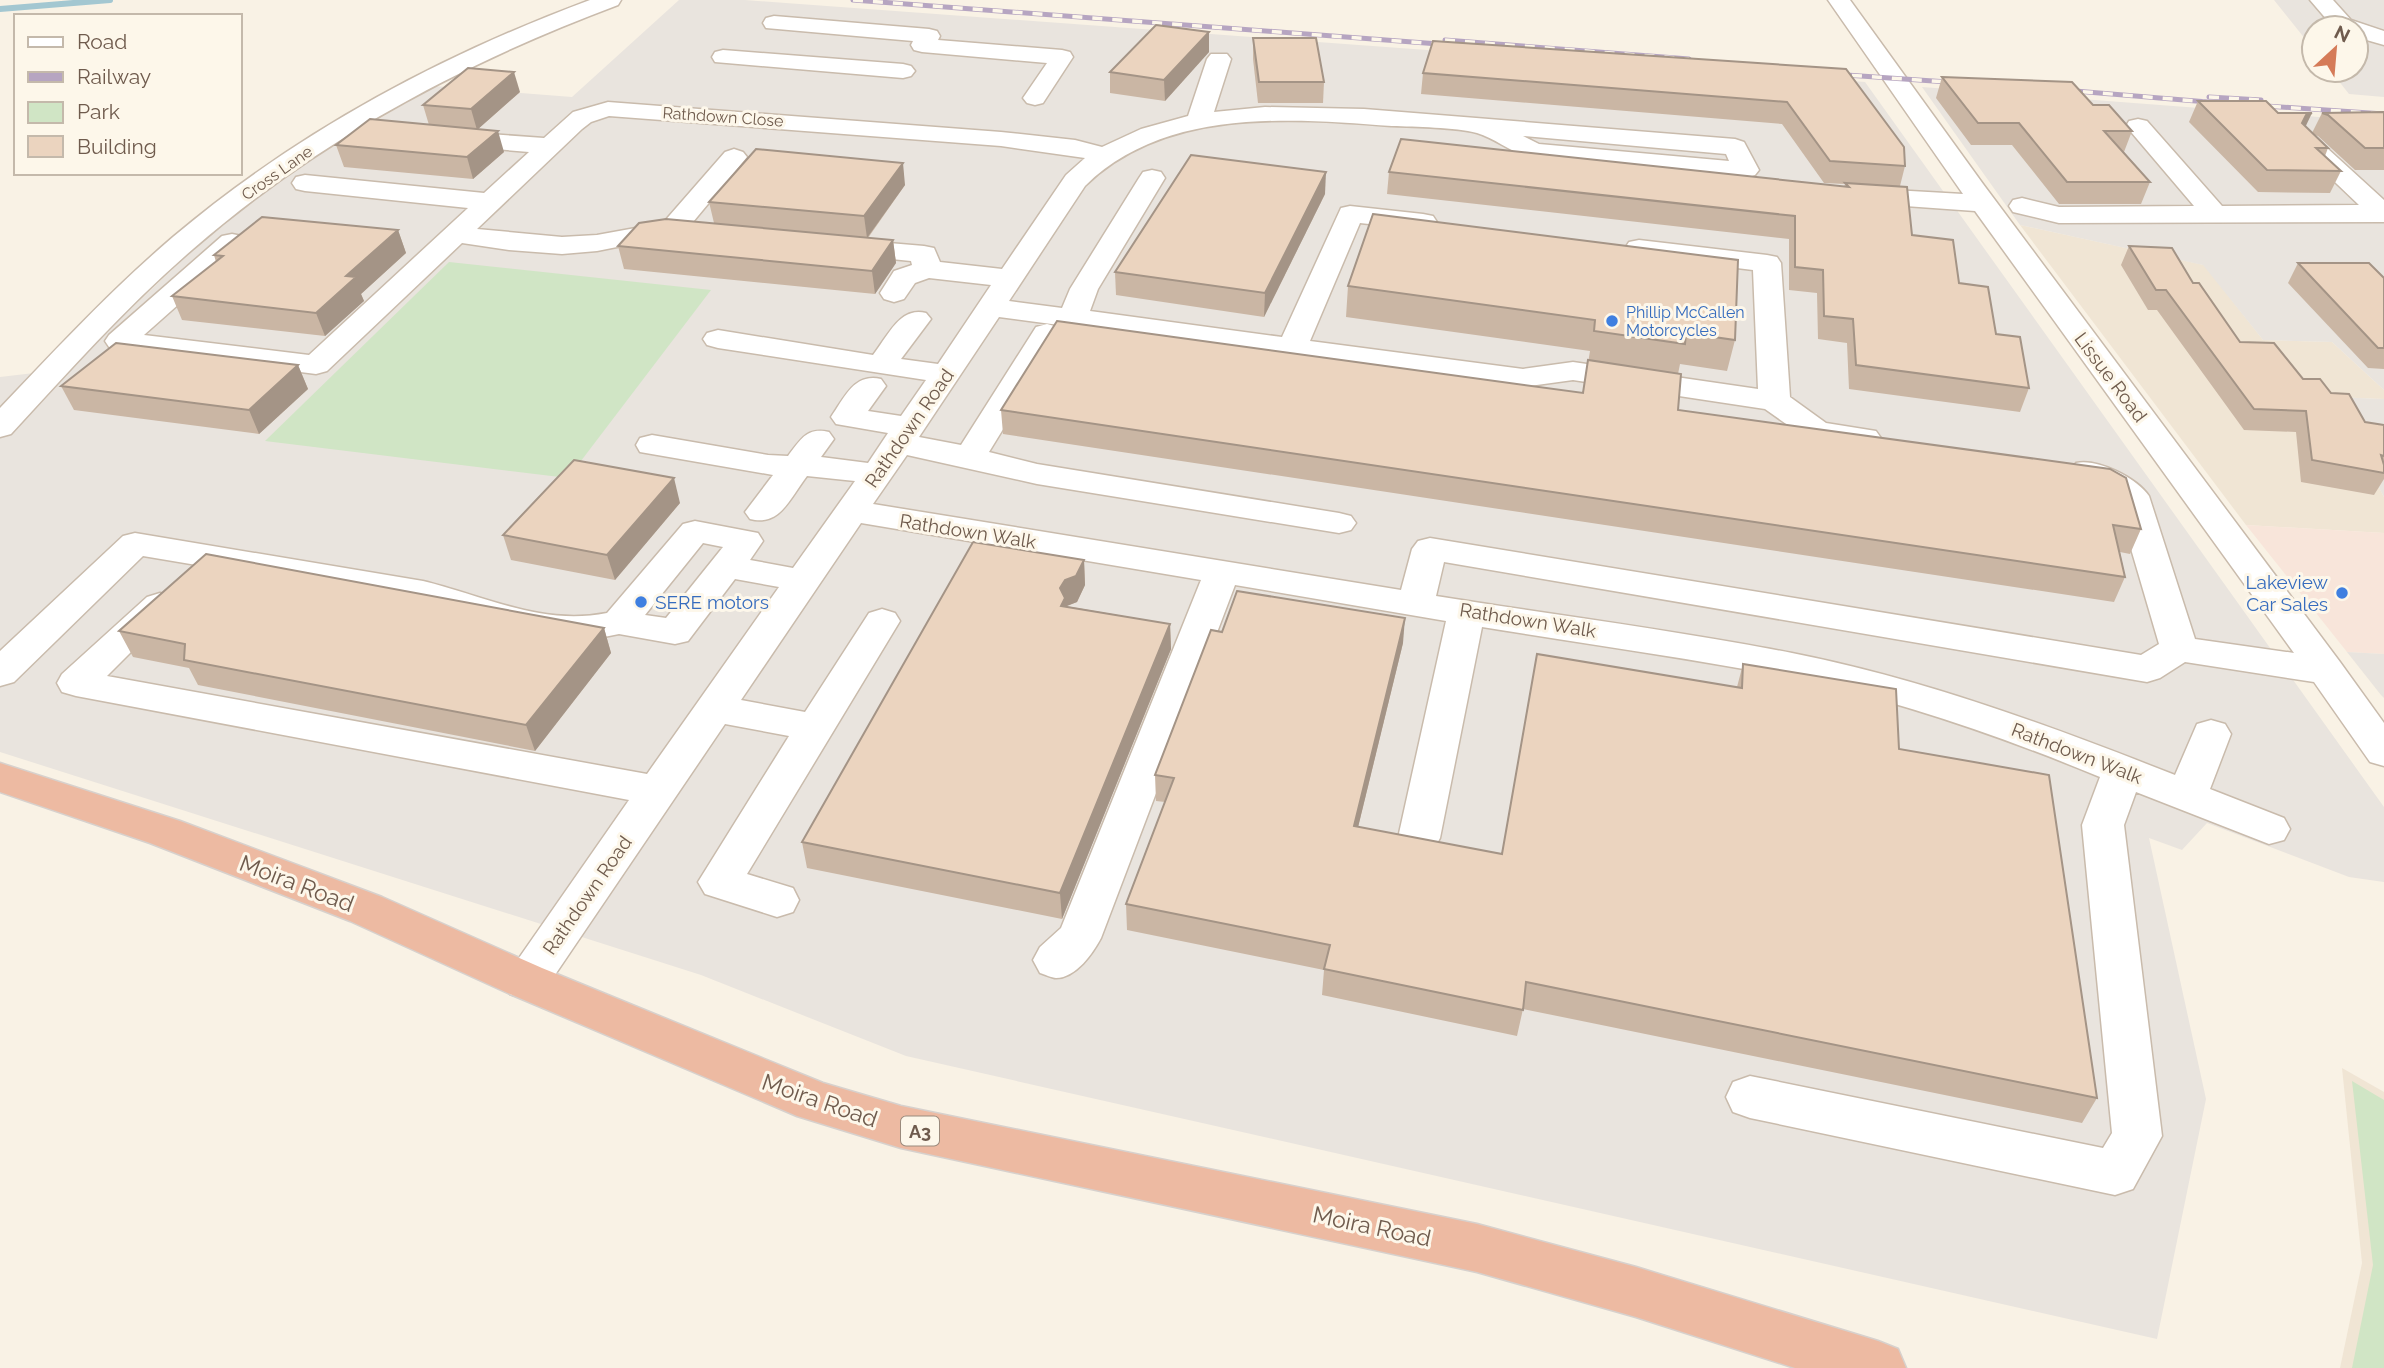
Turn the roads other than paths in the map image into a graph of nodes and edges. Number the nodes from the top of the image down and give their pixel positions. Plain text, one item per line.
1 (610, 0) edge
2 (1839, 0) edge
3 (2321, 0) edge
4 (2334, 14) edge
5 (774, 23) dead end
6 (922, 45) junction
7 (723, 58) dead end
8 (1219, 59) dead end
9 (903, 71) junction
10 (444, 88) edge
11 (890, 91) dead end
12 (1035, 98) dead end
13 (405, 118) dead end
14 (523, 118) dead end
15 (1199, 121) junction
16 (2138, 126) dead end
17 (376, 134) edge
18 (427, 136) edge
19 (496, 142) junction
20 (2307, 143) edge
21 (550, 146) junction
22 (1103, 155) junction
23 (734, 157) dead end
24 (326, 160) dead end
25 (1152, 178) dead end
26 (1753, 179) edge
27 (305, 183) dead end
28 (1827, 194) edge
29 (492, 202) junction
30 (1981, 203) junction
31 (2022, 206) dead end
32 (2213, 212) junction
33 (2309, 213) junction
34 (2384, 213) edge
35 (1444, 225) edge
36 (457, 234) junction
37 (2331, 235) dead end
38 (232, 242) edge
39 (1606, 244) edge
40 (818, 245) edge
41 (927, 269) junction
42 (1009, 278) junction
43 (894, 293) dead end
44 (990, 307) junction
45 (916, 319) dead end
46 (1059, 326) junction
47 (718, 339) dead end
48 (1292, 347) junction
49 (946, 374) junction
50 (875, 376) junction
51 (1773, 401) junction
52 (0, 427) edge
53 (904, 435) junction
54 (818, 439) dead end
55 (1898, 443) edge
56 (652, 445) dead end
57 (970, 457) junction
58 (2059, 465) edge
59 (798, 466) junction
60 (877, 474) junction
61 (851, 511) junction
62 (762, 512) dead end
63 (1339, 523) dead end
64 (726, 566) junction
65 (1222, 572) junction
66 (804, 581) junction
67 (175, 592) edge
68 (1416, 603) junction
69 (1467, 611) junction
70 (882, 621) dead end
71 (619, 622) junction
72 (1160, 628) edge
73 (1199, 635) junction
74 (2179, 649) junction
75 (2327, 671) junction
76 (0, 673) edge
77 (716, 709) junction
78 (815, 727) junction
79 (2211, 734) dead end
80 (2384, 752) edge
81 (2123, 770) junction
82 (0, 776) edge
83 (659, 791) junction
84 (2187, 796) junction
85 (2269, 829) dead end
86 (1419, 838) edge
87 (777, 900) dead end
88 (1056, 960) dead end
89 (526, 981) junction
90 (1750, 1097) dead end
91 (1878, 1368) edge

1 - 52 street, Cross Lane
2 - 30 street, Lissue Road
3 - 4 street
5 - 6 street
6 - 9 street
6 - 12 street
7 - 9 street
8 - 15 street
9 - 11 street
10 - 13 street
14 - 19 street
15 - 22 street, Rathdown Road
15 - 26 street, Rathdown Road
16 - 32 street
17 - 24 street
18 - 19 street
19 - 21 street
20 - 34 street
21 - 22 street, Rathdown Close
21 - 29 street, Rathdown Close
22 - 42 street, Rathdown Road
23 - 36 street
25 - 46 street
27 - 29 street
28 - 30 street
29 - 36 street, Rathdown Close
30 - 75 street, Lissue Road
31 - 32 street
32 - 33 street
33 - 34 street
33 - 37 street
35 - 48 street
36 - 38 street, Rathdown Close
39 - 51 street
40 - 41 street
41 - 42 street
41 - 43 street
42 - 44 street, Rathdown Road
44 - 46 street
44 - 49 street, Rathdown Road
45 - 50 street
46 - 48 street
46 - 57 street
47 - 50 street
48 - 51 street
49 - 50 street
49 - 53 street, Rathdown Road
50 - 53 street
51 - 55 street
53 - 57 street
53 - 60 street, Rathdown Road
54 - 59 street
56 - 59 street
57 - 63 street
58 - 74 street
59 - 60 street
59 - 62 street
60 - 61 street, Rathdown Road
61 - 65 street, Rathdown Walk
61 - 66 street, Rathdown Road
64 - 66 street
64 - 71 street
64 - 71 street
65 - 68 street, Rathdown Walk
65 - 73 street
66 - 77 street, Rathdown Road
67 - 83 street
68 - 69 street, Rathdown Walk
68 - 74 street
69 - 81 street, Rathdown Walk
69 - 86 street
70 - 78 street
71 - 76 street
72 - 73 street
73 - 88 street
74 - 75 street
75 - 80 street, Lissue Road
77 - 78 street
77 - 83 street, Rathdown Road
78 - 87 street
79 - 84 street
81 - 84 street, Rathdown Walk
81 - 90 street
82 - 89 highway, Moira Road / A3
83 - 89 street, Rathdown Road
84 - 85 street, Rathdown Walk
89 - 91 highway, Moira Road / A3

